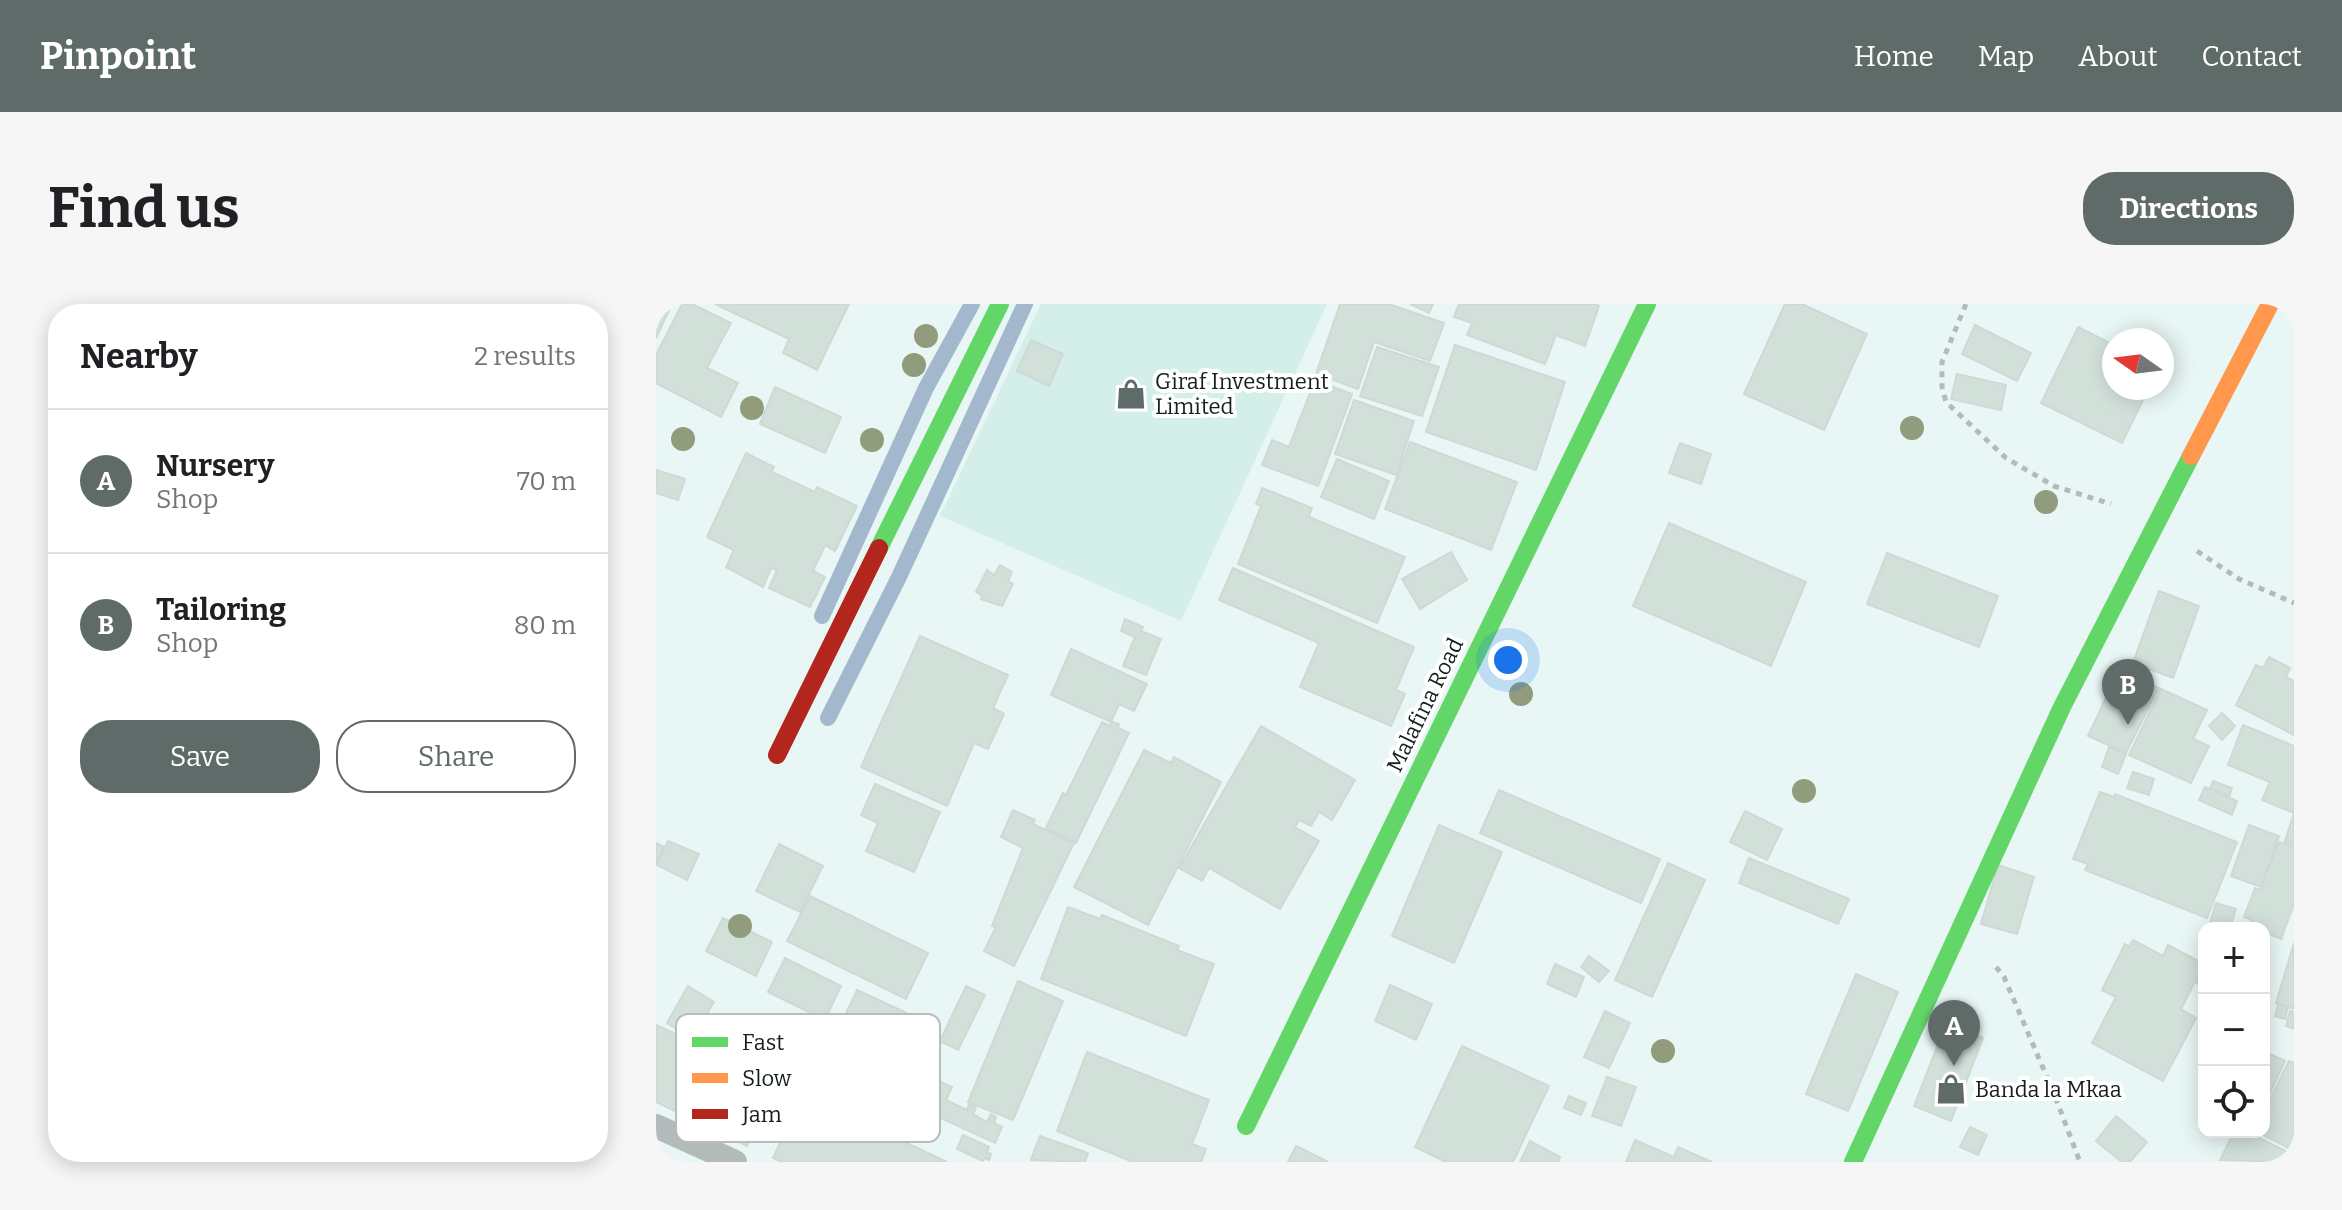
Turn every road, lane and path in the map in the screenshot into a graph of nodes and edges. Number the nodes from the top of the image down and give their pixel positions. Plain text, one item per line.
1 (1000, 304) edge
2 (1647, 304) edge
3 (1966, 304) edge
4 (2270, 304) edge
5 (2156, 522) junction
6 (2294, 603) edge
7 (777, 755) dead end
8 (1962, 927) junction
9 (656, 1126) edge
10 (1246, 1126) dead end
11 (676, 1135) edge
12 (691, 1142) edge
13 (735, 1162) edge
14 (1853, 1162) edge
15 (2080, 1162) edge

1 - 7 street
2 - 10 street, Malafina Road
3 - 5 path
4 - 5 street
5 - 6 path
5 - 8 street
8 - 14 street
8 - 15 path
9 - 11 lane
12 - 13 lane

